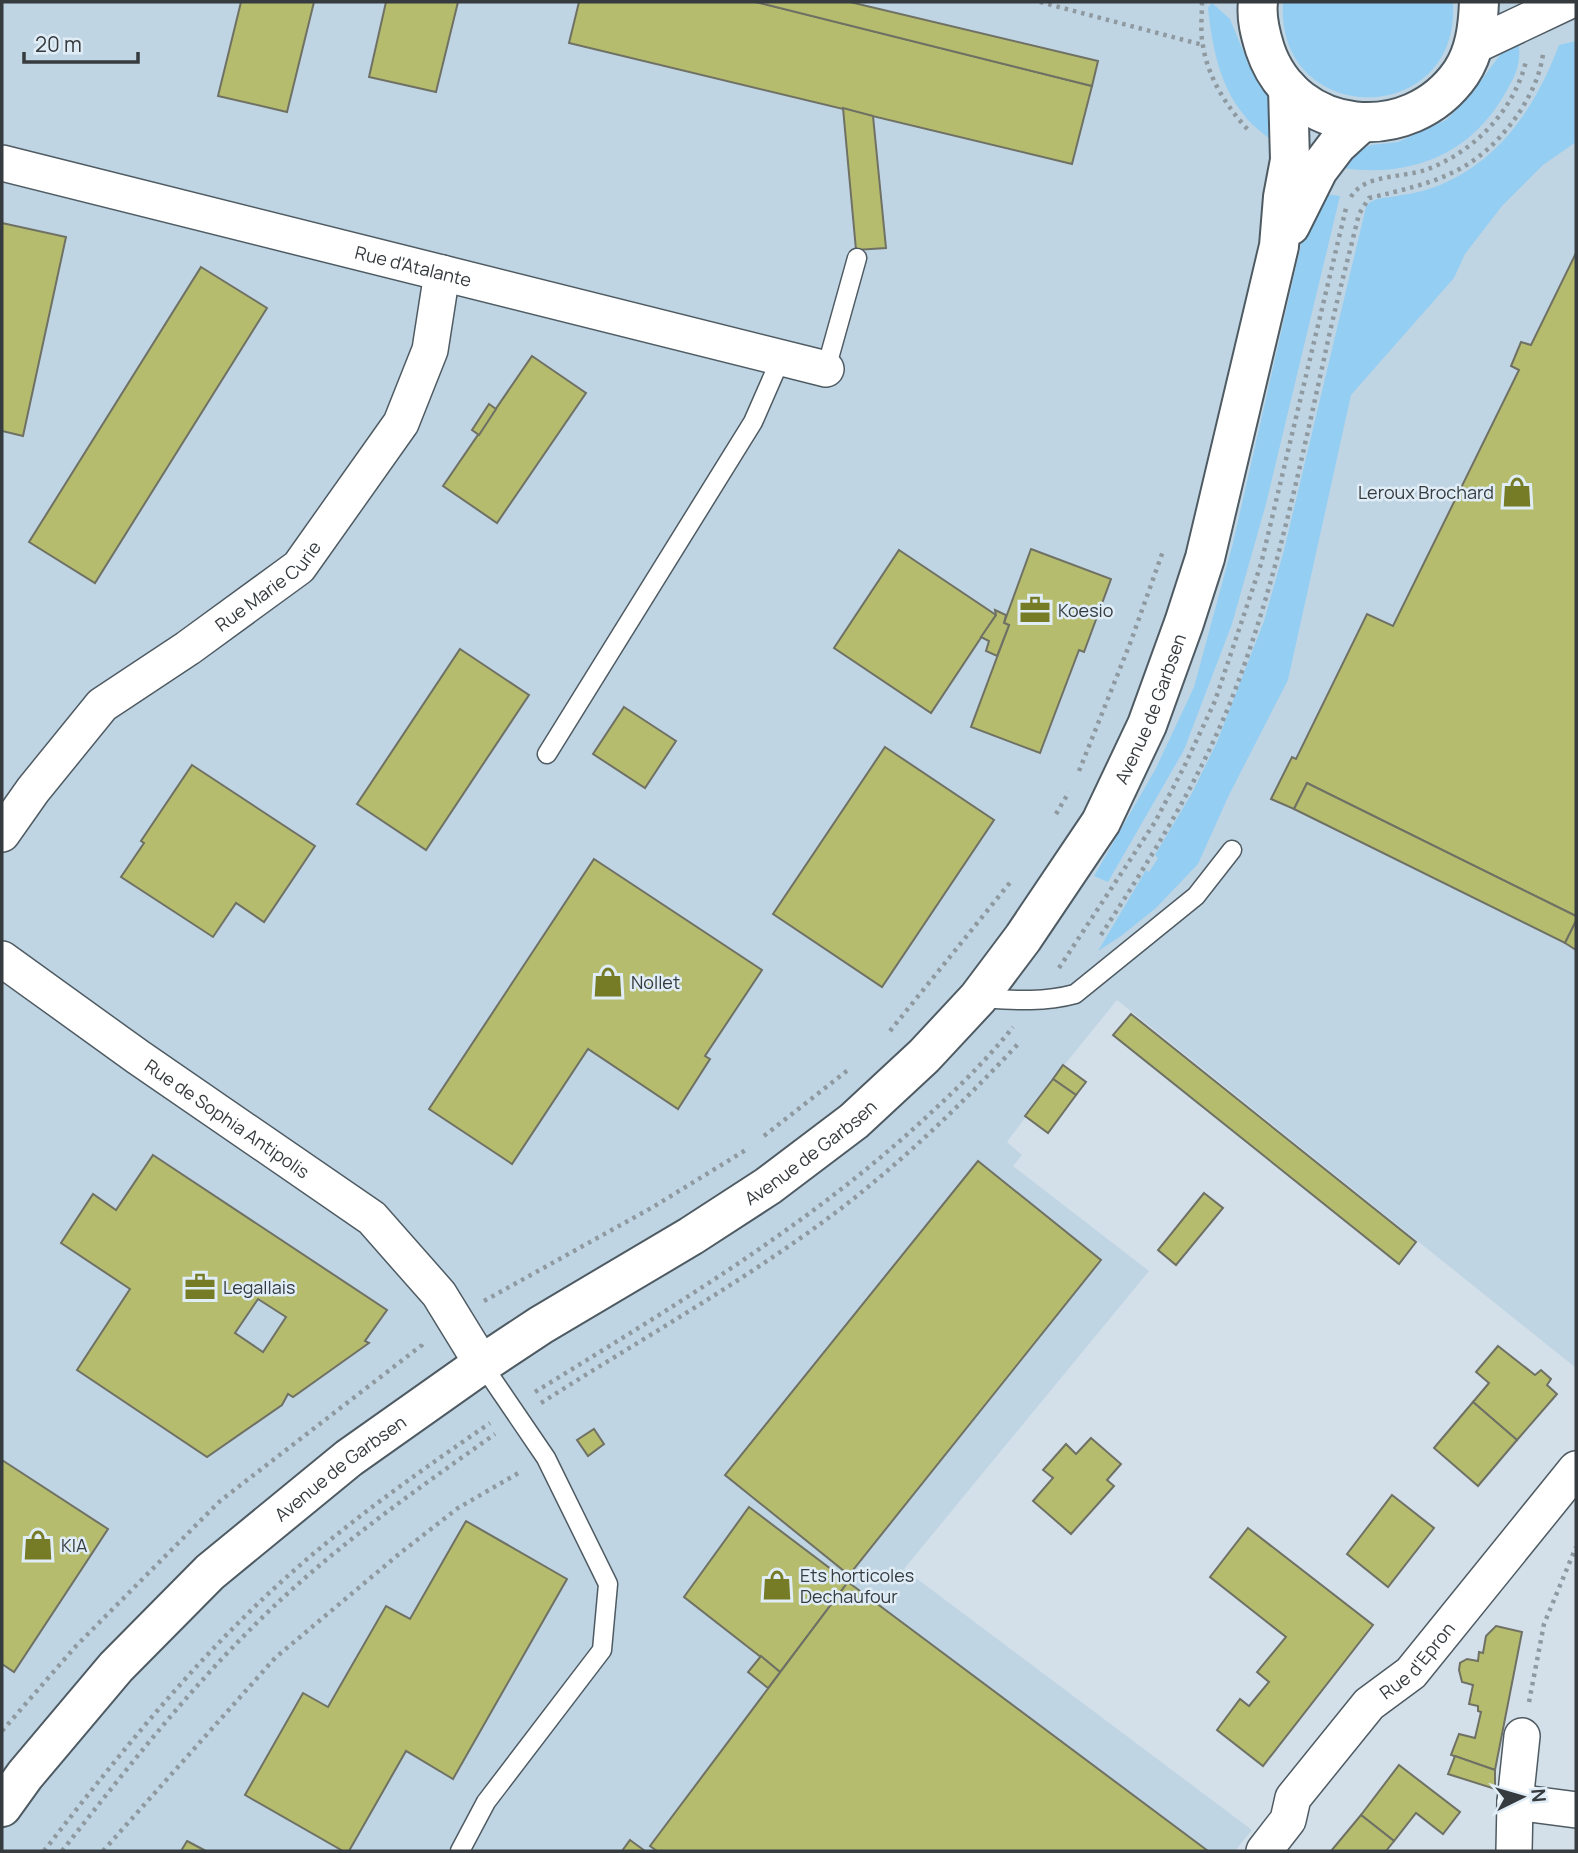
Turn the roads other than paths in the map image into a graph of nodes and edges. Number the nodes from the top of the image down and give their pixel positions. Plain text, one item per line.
1 (1229, 2) edge
2 (1479, 2) edge
3 (1567, 2) edge
4 (1259, 16) edge
5 (1474, 46) junction
6 (1288, 89) junction
7 (1362, 123) junction
8 (2, 163) edge
9 (1279, 246) junction
10 (857, 258) dead end
11 (442, 273) junction
12 (781, 358) junction
13 (825, 369) joint
14 (547, 754) dead end
15 (2, 834) edge
16 (1232, 850) dead end
17 (2, 959) edge
18 (978, 998) junction
19 (482, 1364) junction
20 (1576, 1469) edge
21 (1522, 1736) road end
22 (1515, 1802) junction
23 (2, 1807) edge
24 (1576, 1810) edge
25 (460, 1851) edge
26 (1264, 1851) edge
27 (1514, 1851) edge

1 - 4 main road
2 - 5 main road
3 - 5 street
4 - 6 main road
5 - 7 main road
6 - 7 main road
6 - 9 main road
7 - 9 main road
8 - 11 street, Rue d'Atalante
9 - 18 main road, Avenue de Garbsen
10 - 13 lane
11 - 12 street, Rue d'Atalante
11 - 15 street, Rue Marie Curie
12 - 13 street, Rue d'Atalante
12 - 14 lane
16 - 18 lane
17 - 19 street, Rue de Sophia Antipolis
18 - 19 main road, Avenue de Garbsen
19 - 23 main road, Avenue de Garbsen
19 - 25 lane
20 - 26 street, Rue d'Epron
21 - 22 street
22 - 24 street
22 - 27 street

